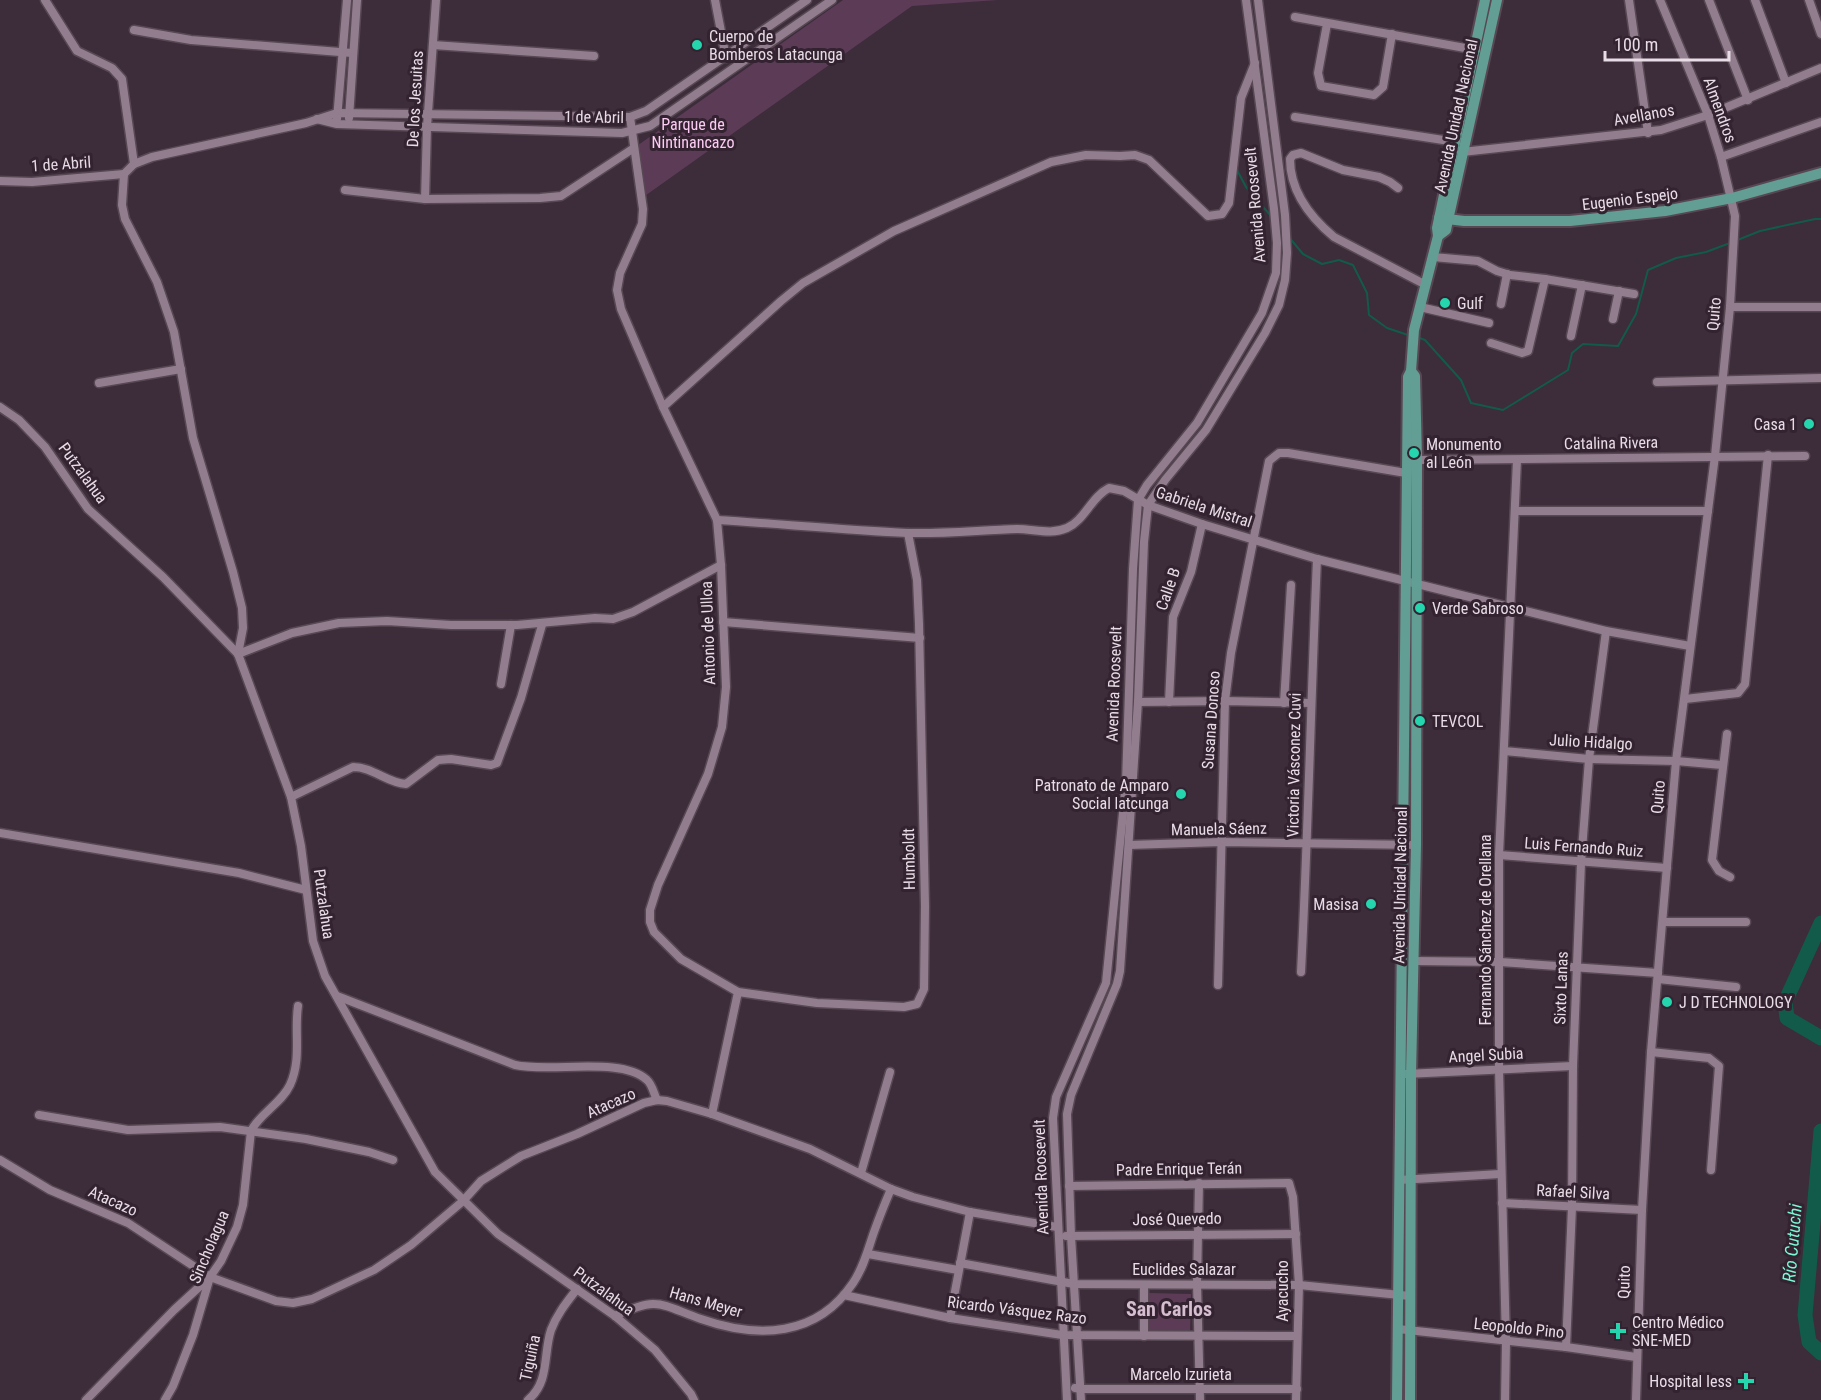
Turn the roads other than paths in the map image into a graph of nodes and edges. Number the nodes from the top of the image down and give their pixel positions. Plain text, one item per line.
1 (45, 0) edge
2 (347, 0) edge
3 (357, 0) edge
4 (436, 0) edge
5 (715, 0) edge
6 (807, 0) edge
7 (832, 0) edge
8 (1246, 0) edge
9 (1258, 0) edge
10 (1485, 0) edge
11 (1497, 0) edge
12 (1629, 0) edge
13 (1660, 0) edge
14 (1709, 0) edge
15 (1755, 0) edge
16 (1809, 0) edge
17 (1294, 17) dead end
18 (1327, 24) junction
19 (134, 30) dead end
20 (1392, 34) junction
21 (1821, 34) edge
22 (433, 45) junction
23 (1476, 50) junction
24 (348, 53) junction
25 (594, 56) dead end
26 (726, 56) junction
27 (1255, 62) junction
28 (1821, 68) edge
29 (730, 70) junction
30 (1268, 78) junction
31 (1258, 79) junction
32 (1786, 83) junction
33 (1748, 100) junction
34 (350, 112) junction
35 (337, 113) junction
36 (428, 114) junction
37 (1708, 115) junction
38 (630, 117) junction
39 (1295, 117) dead end
40 (317, 119) junction
41 (1821, 122) edge
42 (337, 124) junction
43 (349, 124) junction
44 (427, 127) junction
45 (633, 132) junction
46 (1648, 132) junction
47 (1459, 147) junction
48 (634, 148) junction
49 (1721, 157) junction
50 (134, 164) junction
51 (1821, 173) edge
52 (124, 174) junction
53 (0, 181) edge
54 (1398, 188) dead end
55 (345, 190) dead end
56 (1732, 198) junction
57 (425, 199) junction
58 (1444, 219) junction
59 (1433, 257) junction
60 (1507, 274) junction
61 (1545, 279) junction
62 (1426, 285) junction
63 (1582, 285) junction
64 (1619, 291) junction
65 (1634, 294) dead end
66 (1501, 304) dead end
67 (1730, 304) junction
68 (1821, 307) edge
69 (1419, 312) junction
70 (1613, 319) dead end
71 (1489, 322) dead end
72 (1571, 336) dead end
73 (1491, 343) dead end
74 (181, 369) junction
75 (1411, 371) junction
76 (1821, 378) edge
77 (1722, 381) junction
78 (1657, 382) dead end
79 (99, 383) dead end
80 (0, 407) edge
81 (663, 407) junction
82 (1768, 455) junction
83 (1715, 456) junction
84 (1805, 456) dead end
85 (1417, 460) junction
86 (1517, 460) junction
87 (1406, 473) junction
88 (1138, 500) junction
89 (1148, 505) junction
90 (1515, 511) junction
91 (1708, 511) junction
92 (717, 520) junction
93 (1202, 524) junction
94 (908, 533) junction
95 (1252, 539) junction
96 (1317, 559) junction
97 (721, 565) junction
98 (1411, 583) junction
99 (1291, 585) dead end
100 (1510, 608) junction
101 (723, 622) junction
102 (542, 624) junction
103 (511, 625) junction
104 (1606, 631) junction
105 (920, 638) junction
106 (1690, 646) junction
107 (238, 654) junction
108 (501, 684) dead end
109 (1685, 699) junction
110 (1225, 701) junction
111 (1138, 702) junction
112 (1169, 702) junction
113 (1284, 703) junction
114 (1310, 703) junction
115 (1727, 734) dead end
116 (1504, 751) junction
117 (1590, 759) junction
118 (1677, 761) junction
119 (1722, 765) junction
120 (291, 797) junction
121 (0, 833) edge
122 (1221, 842) junction
123 (1308, 843) junction
124 (1129, 845) junction
125 (1402, 845) junction
126 (1416, 845) junction
127 (1499, 855) junction
128 (1581, 863) junction
129 (1667, 868) junction
130 (1730, 877) dead end
131 (306, 890) junction
132 (1663, 921) junction
133 (1746, 922) dead end
134 (1414, 961) junction
135 (1500, 962) junction
136 (1577, 967) junction
137 (1301, 972) dead end
138 (1658, 976) junction
139 (1218, 985) dead end
140 (1736, 987) dead end
141 (738, 992) junction
142 (337, 996) junction
143 (298, 1006) dead end
144 (1651, 1052) junction
145 (1573, 1066) junction
146 (1499, 1069) junction
147 (890, 1072) dead end
148 (1406, 1074) junction
149 (1406, 1097) junction
150 (657, 1100) junction
151 (712, 1114) junction
152 (39, 1115) dead end
153 (251, 1131) junction
154 (1400, 1142) junction
155 (1412, 1142) junction
156 (0, 1160) edge
157 (393, 1160) dead end
158 (1711, 1170) dead end
159 (861, 1173) junction
160 (1500, 1174) junction
161 (1399, 1179) junction
162 (1412, 1180) junction
163 (1199, 1183) junction
164 (1289, 1183) joint
165 (1069, 1186) junction
166 (891, 1189) junction
167 (463, 1201) junction
168 (1502, 1203) junction
169 (1572, 1207) junction
170 (1642, 1210) junction
171 (970, 1212) junction
172 (1057, 1232) junction
173 (1199, 1234) junction
174 (1296, 1234) junction
175 (1071, 1236) junction
176 (868, 1254) junction
177 (959, 1267) junction
178 (210, 1277) junction
179 (1061, 1281) junction
180 (1074, 1284) junction
181 (1197, 1284) junction
182 (1144, 1285) junction
183 (1299, 1285) junction
184 (577, 1289) junction
185 (844, 1295) junction
186 (1404, 1296) junction
187 (615, 1316) junction
188 (950, 1318) junction
189 (1403, 1330) junction
190 (1062, 1335) junction
191 (1077, 1335) junction
192 (1144, 1336) junction
193 (1200, 1336) junction
194 (1297, 1336) junction
195 (1506, 1342) junction
196 (1566, 1347) junction
197 (1636, 1357) junction
198 (1066, 1385) junction
199 (1081, 1389) junction
200 (1200, 1389) junction
201 (1297, 1389) junction
202 (86, 1400) edge
203 (165, 1400) edge
204 (528, 1400) edge
205 (694, 1400) edge
206 (1067, 1400) edge
207 (1081, 1400) edge
208 (1200, 1400) edge
209 (1296, 1400) edge
210 (1397, 1400) edge
211 (1410, 1400) edge
212 (1505, 1400) edge
213 (1636, 1400) edge

1 - 50 street
2 - 24 street
3 - 24 street
4 - 22 street, De los Jesuitas
5 - 26 street
6 - 26 street, 1 de Abril
7 - 29 street, 1 de Abril
8 - 27 street, Avenida Roosevelt
9 - 30 street, Avenida Roosevelt
10 - 23 main road, Avenida Unidad Nacional
11 - 47 main road, Avenida Unidad Nacional
12 - 46 street
13 - 37 street, Almendros
14 - 33 street
15 - 32 street
16 - 21 street
17 - 18 street
18 - 20 street
18 - 20 street
19 - 24 street
20 - 23 street
22 - 25 street
22 - 36 street, De los Jesuitas
23 - 47 main road, Avenida Unidad Nacional
24 - 34 street
24 - 35 street
26 - 29 street
26 - 38 street, 1 de Abril
27 - 31 street, Avenida Roosevelt
27 - 81 street
28 - 32 street, Avellanos
29 - 45 street, 1 de Abril
30 - 31 street
30 - 89 street, Avenida Roosevelt
31 - 88 street, Avenida Roosevelt
32 - 33 street, Avellanos
33 - 37 street, Avellanos
34 - 35 street, 1 de Abril
34 - 36 street, 1 de Abril
34 - 43 street
35 - 40 street, 1 de Abril
35 - 42 street
36 - 38 street, 1 de Abril
36 - 44 street, De los Jesuitas
37 - 46 street, Avellanos
37 - 49 street, Almendros
38 - 45 street, Antonio de Ulloa
39 - 47 street, Avellanos
40 - 42 street, 1 de Abril
40 - 50 street, 1 de Abril
41 - 49 street
42 - 43 street, 1 de Abril
43 - 44 street, 1 de Abril
44 - 45 street, 1 de Abril
44 - 57 street, De los Jesuitas
45 - 48 street, Antonio de Ulloa
46 - 47 street, Avellanos
47 - 58 main road, Avenida Unidad Nacional
48 - 57 street
48 - 81 street, Antonio de Ulloa
49 - 56 street, Almendros
50 - 52 street
51 - 56 main road, Eugenio Espejo
52 - 53 street, 1 de Abril
52 - 74 street
54 - 62 street
55 - 57 street
56 - 58 main road, Eugenio Espejo
56 - 67 street, Quito
58 - 59 main road, Avenida Unidad Nacional
59 - 60 street
59 - 62 main road, Avenida Unidad Nacional
60 - 61 street
60 - 66 street
61 - 63 street
61 - 73 street
62 - 69 main road, Avenida Unidad Nacional
63 - 64 street
63 - 72 street
64 - 65 street
64 - 70 street
67 - 68 street
67 - 77 street, Quito
69 - 71 street
69 - 75 main road, Avenida Unidad Nacional
74 - 79 street
74 - 107 street
75 - 85 main road, Avenida Unidad Nacional
75 - 87 main road, Avenida Unidad Nacional
76 - 77 street
77 - 78 street
77 - 83 street, Quito
80 - 107 street, Putzalahua
81 - 92 street, Antonio de Ulloa
82 - 83 street, Catalina Rivera
82 - 84 street, Catalina Rivera
82 - 109 street
83 - 86 street, Catalina Rivera
83 - 91 street, Quito
85 - 86 street, Catalina Rivera
85 - 98 main road, Avenida Unidad Nacional
86 - 90 street, Fernando Sánchez de Orellana
87 - 95 street, Susana Donoso
87 - 98 main road, Avenida Unidad Nacional
88 - 89 street, Gabriela Mistral
88 - 94 street, Gabriela Mistral
88 - 172 street, Avenida Roosevelt
89 - 93 street, Gabriela Mistral
89 - 111 street, Avenida Roosevelt
90 - 91 street
90 - 100 street, Fernando Sánchez de Orellana
91 - 106 street, Quito
92 - 94 street, Gabriela Mistral
92 - 97 street, Antonio de Ulloa
93 - 95 street, Gabriela Mistral
93 - 112 street, Calle B
94 - 105 street, Humboldt
95 - 96 street, Gabriela Mistral
95 - 110 street, Susana Donoso
96 - 98 street, Gabriela Mistral
96 - 114 street, Victoria Vásconez Cuvi
97 - 101 street, Antonio de Ulloa
97 - 102 street
98 - 100 street, Gabriela Mistral
98 - 125 main road, Avenida Unidad Nacional
98 - 126 main road, Avenida Unidad Nacional
99 - 113 street
100 - 104 street, Gabriela Mistral
100 - 116 street, Fernando Sánchez de Orellana
101 - 105 street
101 - 141 street, Antonio de Ulloa
102 - 103 street
102 - 120 street
103 - 107 street
103 - 108 street
104 - 106 street, Gabriela Mistral
104 - 117 street, Sixto Lanas
105 - 141 street, Humboldt
106 - 109 street, Quito
107 - 120 street, Putzalahua
109 - 118 street, Quito
110 - 112 street
110 - 113 street
110 - 122 street, Susana Donoso
111 - 112 street
111 - 124 street, Avenida Roosevelt
113 - 114 street
114 - 123 street, Victoria Vásconez Cuvi
115 - 119 street
116 - 117 street, Julio Hidalgo
116 - 127 street, Fernando Sánchez de Orellana
117 - 118 street, Julio Hidalgo
117 - 128 street, Sixto Lanas
118 - 119 street, Julio Hidalgo
118 - 129 street, Quito
119 - 130 street
120 - 131 street, Putzalahua
121 - 131 street
122 - 123 street, Manuela Sáenz
122 - 124 street, Manuela Sáenz
122 - 139 street, Susana Donoso
123 - 125 street, Manuela Sáenz
123 - 137 street, Victoria Vásconez Cuvi
124 - 165 street, Avenida Roosevelt
125 - 126 street, Manuela Sáenz
125 - 148 main road, Avenida Unidad Nacional
126 - 134 main road, Avenida Unidad Nacional
127 - 128 street, Luis Fernando Ruiz
127 - 135 street, Fernando Sánchez de Orellana
128 - 129 street, Luis Fernando Ruiz
128 - 136 street, Sixto Lanas
129 - 132 street, Quito
131 - 142 street, Putzalahua
132 - 133 street
132 - 138 street, Quito
134 - 135 street
134 - 148 main road, Avenida Unidad Nacional
135 - 136 street
135 - 146 street, Fernando Sánchez de Orellana
136 - 138 street
136 - 145 street, Sixto Lanas
138 - 140 street
138 - 144 street, Quito
141 - 151 street
142 - 150 street
142 - 167 street, Putzalahua
143 - 153 street
144 - 158 street
144 - 170 street, Quito
145 - 146 street, Angel Subia
145 - 169 street, Sixto Lanas
146 - 148 street, Angel Subia
146 - 160 street, Fernando Sánchez de Orellana
147 - 159 street
148 - 149 main road, Avenida Unidad Nacional
149 - 154 main road, Avenida Unidad Nacional
149 - 155 main road, Avenida Unidad Nacional
150 - 151 street, Atacazo
150 - 167 street, Atacazo
151 - 159 street, Atacazo
152 - 153 street
153 - 157 street
153 - 178 street, Sincholagua
154 - 155 main road
154 - 161 main road, Avenida Unidad Nacional
155 - 162 main road, Avenida Unidad Nacional
156 - 178 street, Atacazo
159 - 166 street, Atacazo
160 - 162 street
160 - 168 street, Fernando Sánchez de Orellana
161 - 162 street
161 - 186 main road, Avenida Unidad Nacional
162 - 186 main road, Avenida Unidad Nacional
163 - 164 street, Padre Enrique Terán
163 - 165 street, Padre Enrique Terán
163 - 173 street
164 - 174 street, Ayacucho
165 - 175 street, Avenida Roosevelt
166 - 171 street, Atacazo
166 - 176 street, Hans Meyer
167 - 178 street, Atacazo
167 - 184 street, Putzalahua
168 - 169 street, Rafael Silva
168 - 195 street, Fernando Sánchez de Orellana
169 - 170 street, Rafael Silva
169 - 196 street, Sixto Lanas
170 - 197 street, Quito
171 - 172 street, Atacazo
171 - 177 street
172 - 175 street, José Quevedo
172 - 179 street, Avenida Roosevelt
173 - 174 street, José Quevedo
173 - 175 street, José Quevedo
173 - 181 street
174 - 183 street, Ayacucho
175 - 180 street, Avenida Roosevelt
176 - 177 street, Euclides Salazar
176 - 185 street, Hans Meyer
177 - 179 street, Euclides Salazar
177 - 188 street
178 - 202 street
178 - 203 street, Sincholagua
179 - 180 street, Euclides Salazar
179 - 190 street, Avenida Roosevelt
180 - 182 street, Euclides Salazar
180 - 191 street, Avenida Roosevelt
181 - 182 street, Euclides Salazar
181 - 183 street, Euclides Salazar
181 - 193 street
182 - 192 street
183 - 186 street, Euclides Salazar
183 - 194 street, Ayacucho
184 - 187 street, Putzalahua
184 - 204 street, Tiguiña
185 - 187 street, Hans Meyer
185 - 188 street, Ricardo Vásquez Razo
186 - 189 main road, Avenida Unidad Nacional
187 - 205 street, Putzalahua
188 - 190 street, Ricardo Vásquez Razo
189 - 195 street, Leopoldo Pino
189 - 210 main road, Avenida Unidad Nacional
189 - 211 main road, Avenida Unidad Nacional
190 - 191 street, Ricardo Vásquez Razo
190 - 198 street, Avenida Roosevelt
191 - 192 street, Ricardo Vásquez Razo
191 - 199 street, Avenida Roosevelt
192 - 193 street, Ricardo Vásquez Razo
193 - 194 street, Ricardo Vásquez Razo
193 - 200 street
194 - 201 street, Ayacucho
195 - 196 street, Leopoldo Pino
195 - 212 street, Fernando Sánchez de Orellana
196 - 197 street, Leopoldo Pino
197 - 213 street, Quito
198 - 199 street, Marcelo Izurieta
198 - 206 street, Avenida Roosevelt
199 - 200 street, Marcelo Izurieta
199 - 207 street, Avenida Roosevelt
200 - 201 street, Marcelo Izurieta
200 - 208 street
201 - 209 street, Ayacucho

